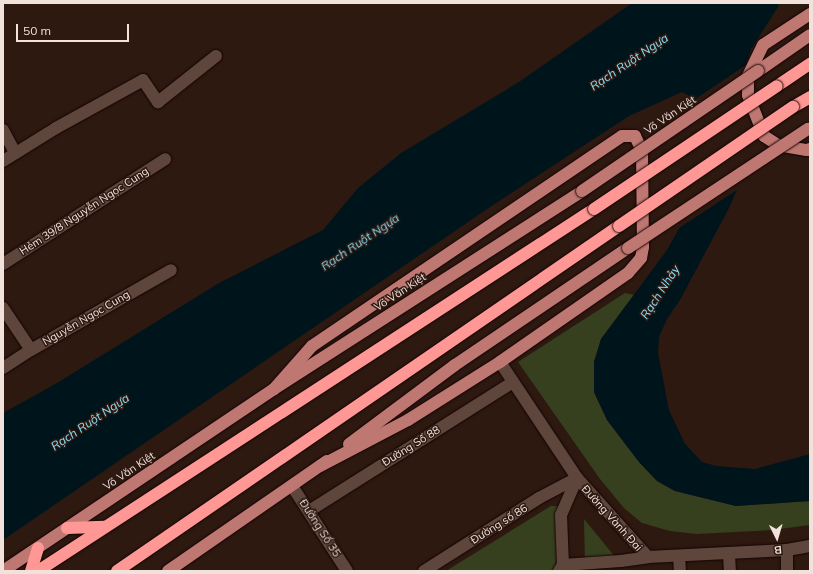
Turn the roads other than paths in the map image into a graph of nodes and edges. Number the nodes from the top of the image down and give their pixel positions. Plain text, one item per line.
1 (810, 14) edge
2 (810, 35) edge
3 (216, 56) dead end
4 (810, 64) edge
5 (810, 97) edge
6 (809, 129) edge
7 (3, 130) edge
8 (810, 148) edge
9 (15, 152) junction
10 (165, 159) dead end
11 (3, 162) edge
12 (3, 264) edge
13 (171, 270) dead end
14 (3, 308) edge
15 (31, 350) junction
16 (500, 362) junction
17 (3, 368) edge
18 (513, 382) junction
19 (274, 389) junction
20 (320, 466) junction
21 (577, 478) junction
22 (292, 486) junction
23 (309, 511) junction
24 (106, 527) junction
25 (67, 528) junction
26 (810, 546) edge
27 (38, 548) junction
28 (786, 550) junction
29 (729, 554) junction
30 (648, 557) junction
31 (680, 557) junction
32 (133, 559) junction
33 (621, 566) edge
34 (561, 568) edge
35 (3, 571) edge
36 (30, 571) edge
37 (38, 571) edge
38 (117, 571) edge
39 (128, 571) edge
40 (168, 571) edge
41 (347, 571) edge
42 (424, 571) edge
43 (680, 571) edge
44 (730, 571) edge
45 (788, 571) edge

1 - 8 main road
2 - 19 main road, Võ Văn Kiệt, bridge
3 - 9 street
4 - 24 highway, bridge
5 - 32 highway, bridge
6 - 20 main road, bridge
7 - 9 street
9 - 11 street
10 - 12 street, Hẻm 39/8 Nguyễn Ngọc Cung
13 - 15 street, Nguyễn Ngọc Cung
14 - 15 street
15 - 17 street, Nguyễn Ngọc Cung
16 - 18 street, Đường Vành Đai
16 - 19 main road
16 - 20 main road
18 - 21 street, Đường Vành Đai
18 - 23 street, Đường Số 88
19 - 25 main road, Võ Văn Kiệt
20 - 22 main road
21 - 30 street, Đường Vành Đai
21 - 34 street
21 - 42 street, Đường số 86
22 - 23 street, Đường Số 35
22 - 40 main road
23 - 41 street, Đường Số 35
24 - 25 highway
24 - 37 highway
25 - 27 main road, Võ Văn Kiệt
26 - 28 street, Đường Vành Đai
27 - 35 main road, Võ Văn Kiệt
27 - 36 highway
28 - 29 street, Đường Vành Đai
28 - 45 street
29 - 31 street, Đường Vành Đai
29 - 44 street
30 - 31 street, Đường Vành Đai
30 - 33 street
31 - 43 street
32 - 38 highway
32 - 39 highway
33 - 34 street

